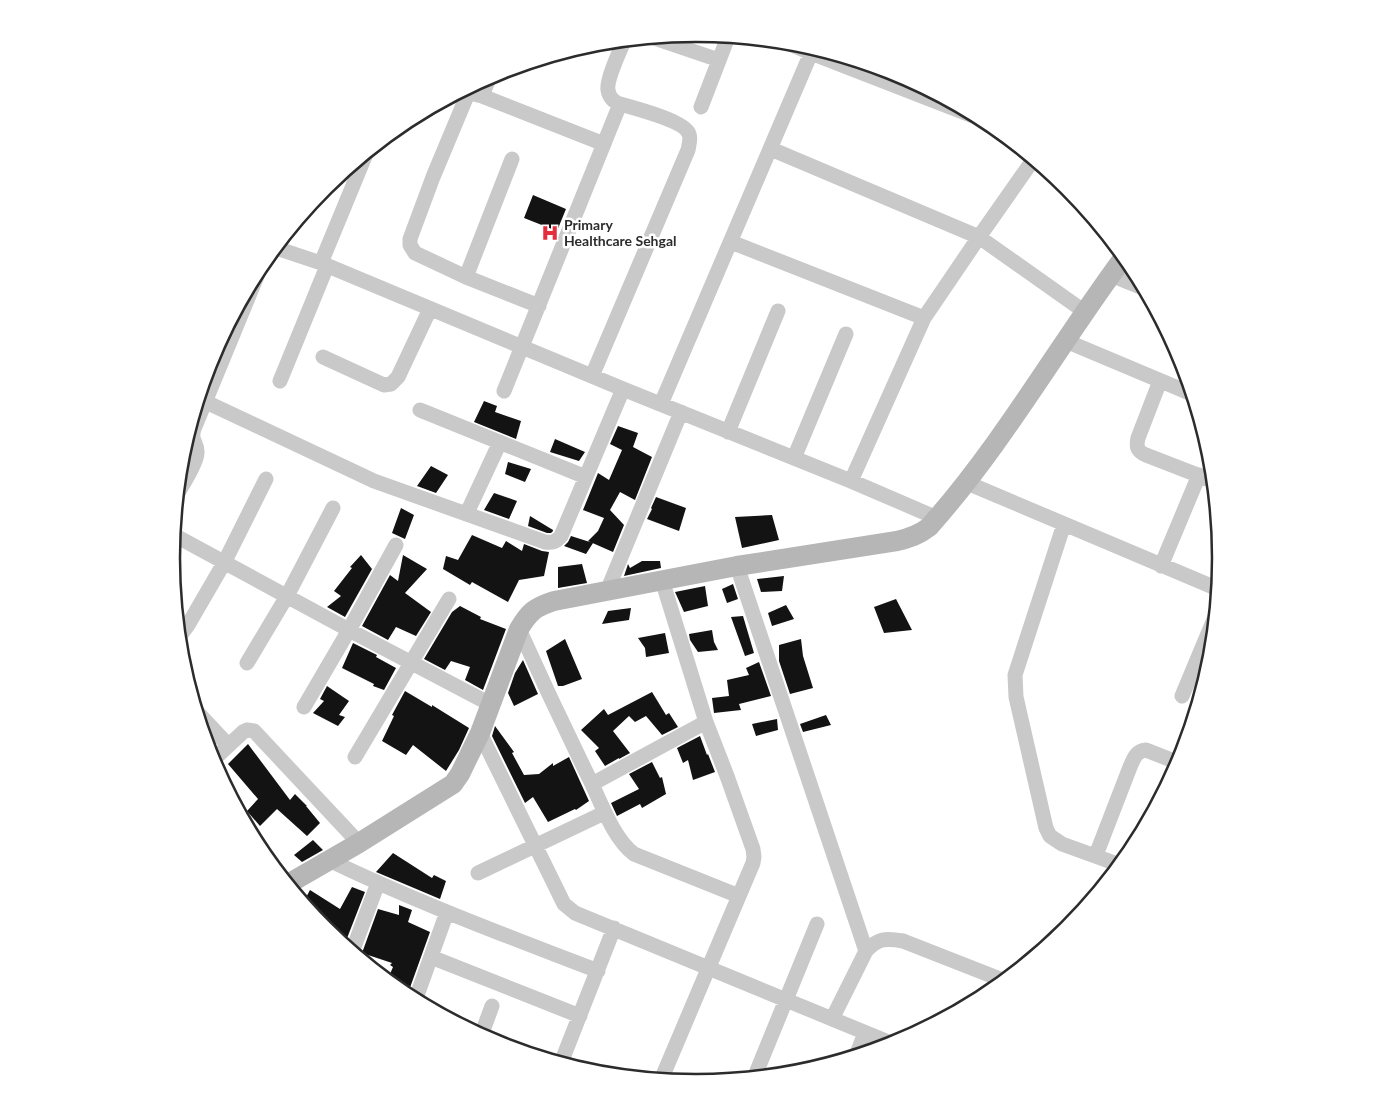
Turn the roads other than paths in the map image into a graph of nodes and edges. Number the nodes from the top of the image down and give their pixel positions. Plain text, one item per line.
1 (670, 44) edge
2 (725, 44) edge
3 (619, 48) edge
4 (810, 55) edge
5 (719, 60) junction
6 (485, 88) edge
7 (472, 94) edge
8 (468, 96) edge
9 (482, 96) junction
10 (620, 104) junction
11 (700, 107) dead end
12 (604, 144) junction
13 (771, 149) junction
14 (512, 159) dead end
15 (1029, 165) edge
16 (361, 167) edge
17 (979, 237) junction
18 (732, 242) junction
19 (283, 250) edge
20 (1119, 264) edge
21 (324, 265) junction
22 (1111, 275) junction
23 (466, 277) junction
24 (1132, 284) edge
25 (539, 306) junction
26 (430, 309) junction
27 (778, 311) dead end
28 (1084, 312) junction
29 (242, 313) edge
30 (924, 318) junction
31 (846, 334) dead end
32 (1066, 341) junction
33 (522, 347) junction
34 (323, 357) dead end
35 (592, 376) junction
36 (280, 381) dead end
37 (1160, 381) junction
38 (623, 389) junction
39 (504, 391) dead end
40 (1184, 391) edge
41 (206, 402) junction
42 (661, 404) junction
43 (420, 410) dead end
44 (202, 412) edge
45 (681, 412) junction
46 (728, 432) junction
47 (500, 442) junction
48 (194, 443) edge
49 (794, 458) junction
50 (1199, 475) junction
51 (187, 476) edge
52 (586, 477) junction
53 (1206, 478) edge
54 (266, 479) dead end
55 (851, 481) junction
56 (965, 482) junction
57 (332, 508) dead end
58 (467, 513) junction
59 (936, 518) junction
60 (1064, 524) junction
61 (181, 539) edge
62 (396, 545) dead end
63 (224, 563) junction
64 (737, 566) junction
65 (1161, 566) junction
66 (662, 580) junction
67 (1211, 586) edge
68 (607, 591) junction
69 (286, 596) junction
70 (449, 599) dead end
71 (185, 629) edge
72 (519, 629) junction
73 (349, 630) junction
74 (1206, 640) edge
75 (247, 663) dead end
76 (411, 663) junction
77 (1182, 696) dead end
78 (490, 704) junction
79 (304, 706) dead end
80 (206, 722) edge
81 (706, 722) junction
82 (480, 734) junction
83 (228, 745) junction
84 (218, 755) edge
85 (354, 758) dead end
86 (1172, 759) edge
87 (592, 784) junction
88 (604, 813) junction
89 (359, 843) junction
90 (535, 845) junction
91 (1096, 855) junction
92 (329, 860) junction
93 (1113, 862) edge
94 (478, 873) dead end
95 (296, 884) edge
96 (378, 884) junction
97 (739, 896) junction
98 (447, 912) junction
99 (817, 924) dead end
100 (614, 928) junction
101 (355, 945) edge
102 (866, 951) junction
103 (431, 957) junction
104 (708, 968) junction
105 (598, 971) junction
106 (997, 978) edge
107 (418, 993) edge
108 (786, 1000) junction
109 (492, 1006) dead end
110 (580, 1016) junction
111 (832, 1019) junction
112 (483, 1028) edge
113 (865, 1033) junction
114 (881, 1039) edge
115 (859, 1048) edge
116 (563, 1057) edge
117 (757, 1071) edge
118 (664, 1073) edge

1 - 5 street
2 - 5 street
3 - 10 street
4 - 13 street
5 - 11 street
6 - 9 street
7 - 9 street
8 - 23 street
9 - 12 street
10 - 12 street
10 - 35 street
12 - 25 street
13 - 17 street
13 - 18 street
14 - 23 street
15 - 17 street
16 - 21 street
17 - 28 street
17 - 30 street
18 - 30 street
18 - 42 street
19 - 21 street
20 - 22 street
21 - 26 street
21 - 36 street
22 - 24 street
22 - 28 street
23 - 25 street
25 - 33 street
26 - 33 street
26 - 34 street
27 - 46 street
28 - 32 street
29 - 41 street
30 - 55 street
31 - 49 street
32 - 37 street
32 - 56 street
33 - 35 street
33 - 39 street
35 - 38 street
37 - 40 street
37 - 50 street
38 - 42 street
38 - 52 street
41 - 44 street
41 - 58 street
42 - 45 street
43 - 47 street
45 - 46 street
45 - 68 street
46 - 49 street
47 - 52 street
47 - 58 street
48 - 51 street
49 - 55 street
50 - 53 street
50 - 65 street
52 - 58 street
54 - 63 street
55 - 59 street
56 - 59 street
56 - 60 street
57 - 69 street
59 - 64 street
60 - 65 street
60 - 91 street
61 - 63 street
62 - 73 street
63 - 69 street
63 - 71 street
64 - 66 street
64 - 102 street
65 - 67 street
66 - 68 street
66 - 81 street
68 - 72 street
69 - 73 street
69 - 75 street
70 - 76 street
72 - 78 street
72 - 87 street
73 - 76 street
73 - 79 street
74 - 77 street
76 - 78 street
76 - 85 street
78 - 82 street
80 - 83 street
81 - 87 street
81 - 97 street
82 - 89 street
82 - 90 street
83 - 84 street
83 - 89 street
86 - 91 street
87 - 88 street
88 - 90 street
88 - 97 street
89 - 92 street
90 - 94 street
90 - 100 street
91 - 93 street
92 - 95 street
92 - 96 street
96 - 98 street
96 - 101 street
97 - 104 street
98 - 103 street
98 - 105 street
99 - 108 street
100 - 104 street
100 - 105 street
102 - 106 street
102 - 111 street
103 - 107 street
103 - 110 street
104 - 108 street
104 - 118 street
105 - 110 street
108 - 111 street
108 - 117 street
109 - 112 street
110 - 116 street
111 - 113 street
113 - 114 street
113 - 115 street

